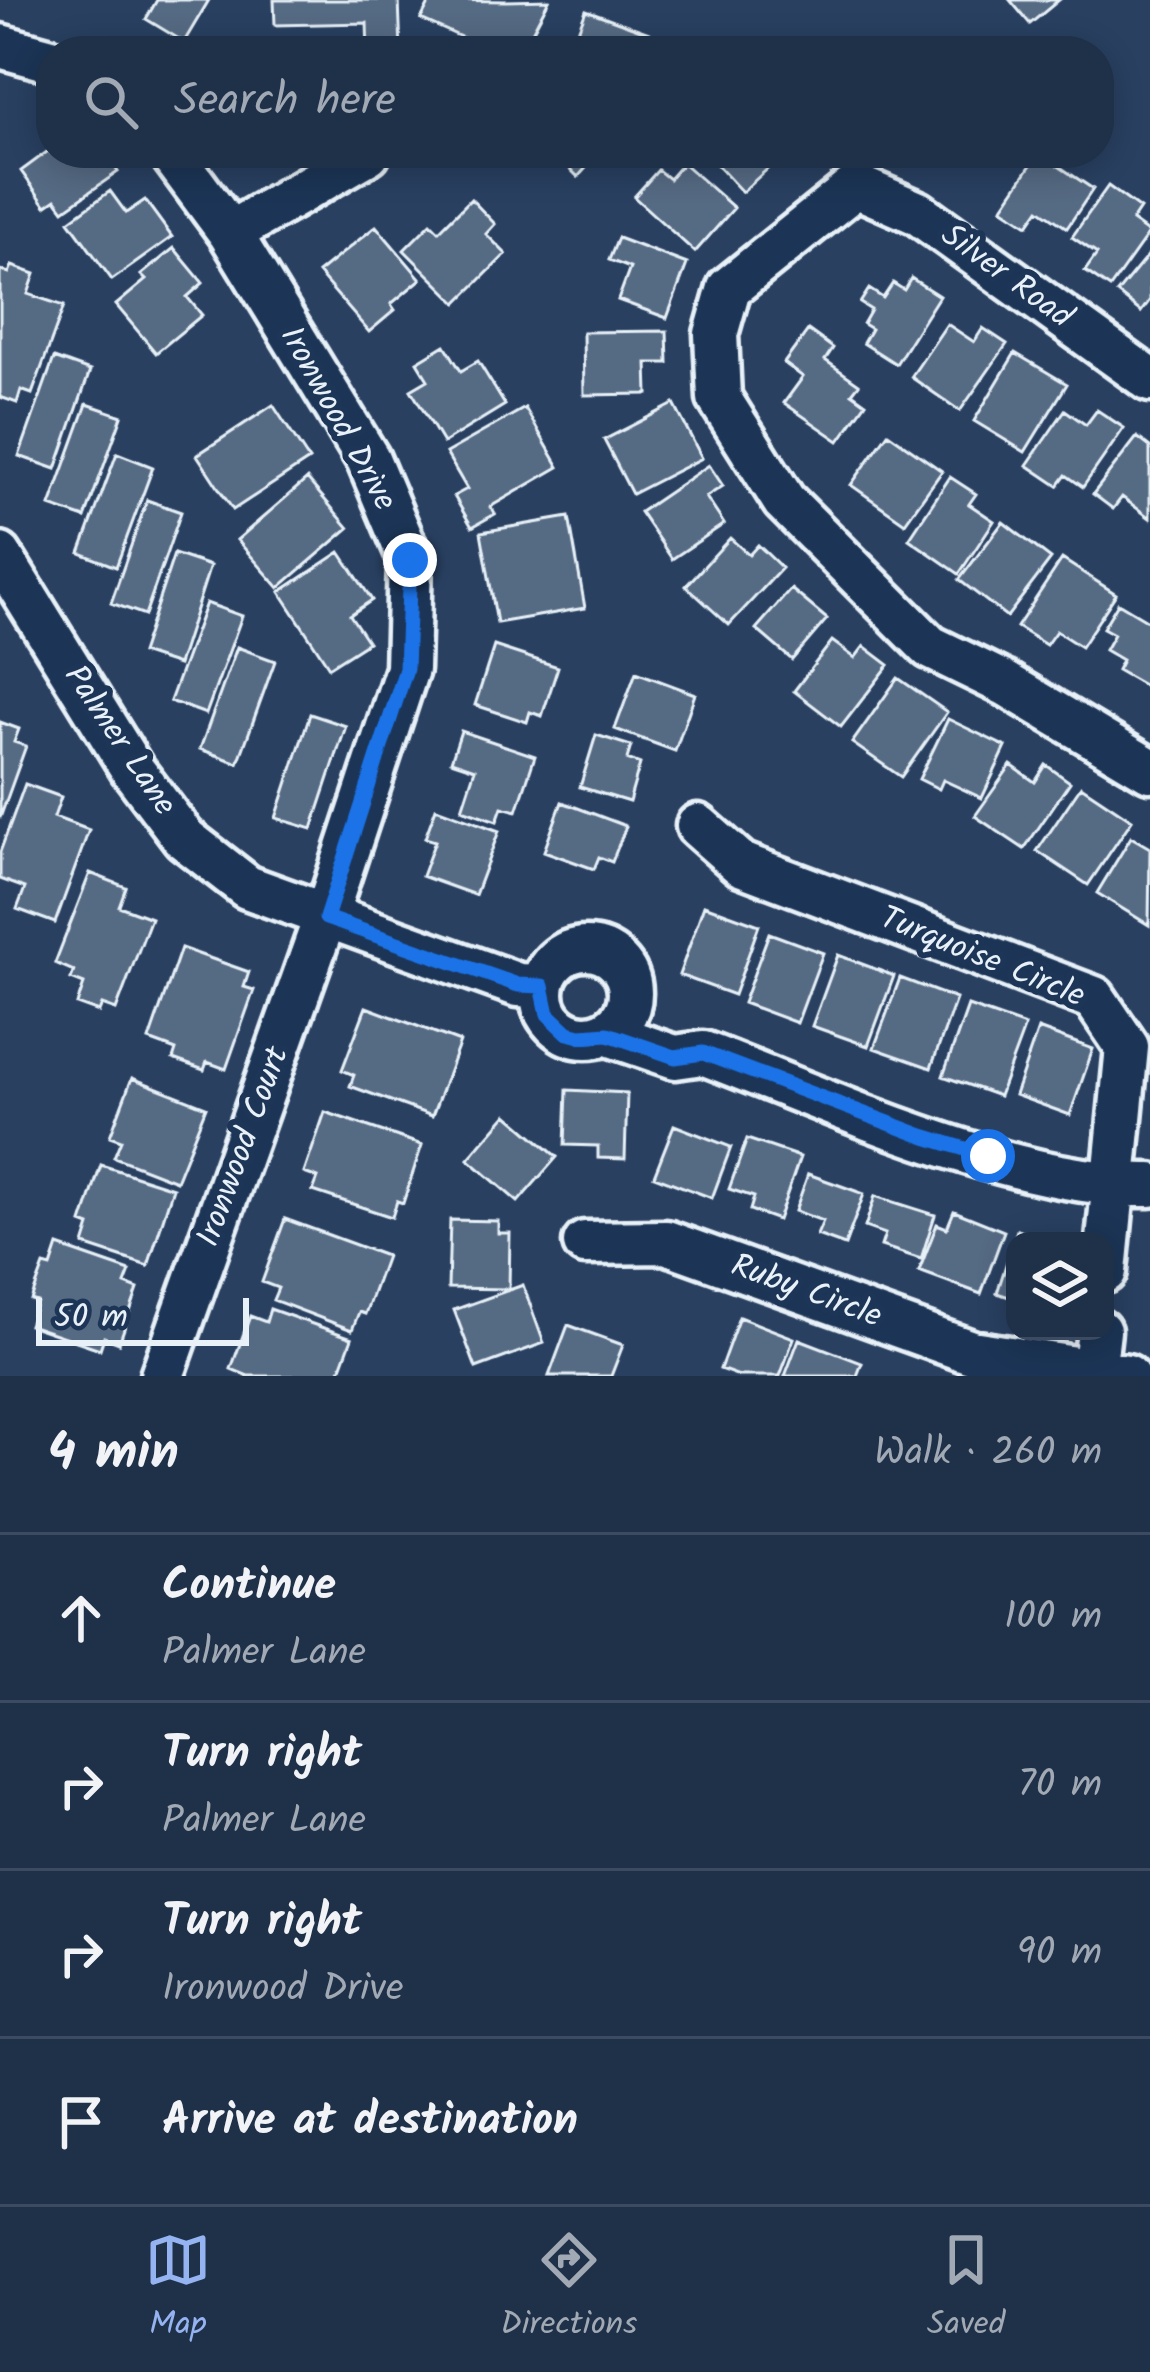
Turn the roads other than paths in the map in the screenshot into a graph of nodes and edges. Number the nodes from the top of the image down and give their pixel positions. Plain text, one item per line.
1 (0, 46) edge
2 (36, 56) edge
3 (182, 168) edge
4 (342, 168) edge
5 (230, 233) junction
6 (1150, 380) edge
7 (0, 555) edge
8 (1150, 770) edge
9 (698, 826) dead end
10 (326, 918) junction
11 (542, 986) junction
12 (618, 1022) junction
13 (1132, 1185) edge
14 (1114, 1242) edge
15 (585, 1243) dead end
16 (1101, 1340) edge
17 (1111, 1375) edge
18 (162, 1376) edge

1 - 2 street
3 - 5 street, Ironwood Drive
4 - 5 street
5 - 10 street, Ironwood Drive
6 - 8 street, Silver Road
7 - 10 street, Palmer Lane
9 - 13 street, Turquoise Circle
10 - 11 street, Palmer Lane
10 - 18 street, Ironwood Court
11 - 12 street
11 - 12 street
12 - 13 street
13 - 14 street, Turquoise Circle
15 - 17 street, Ruby Circle
16 - 17 street

